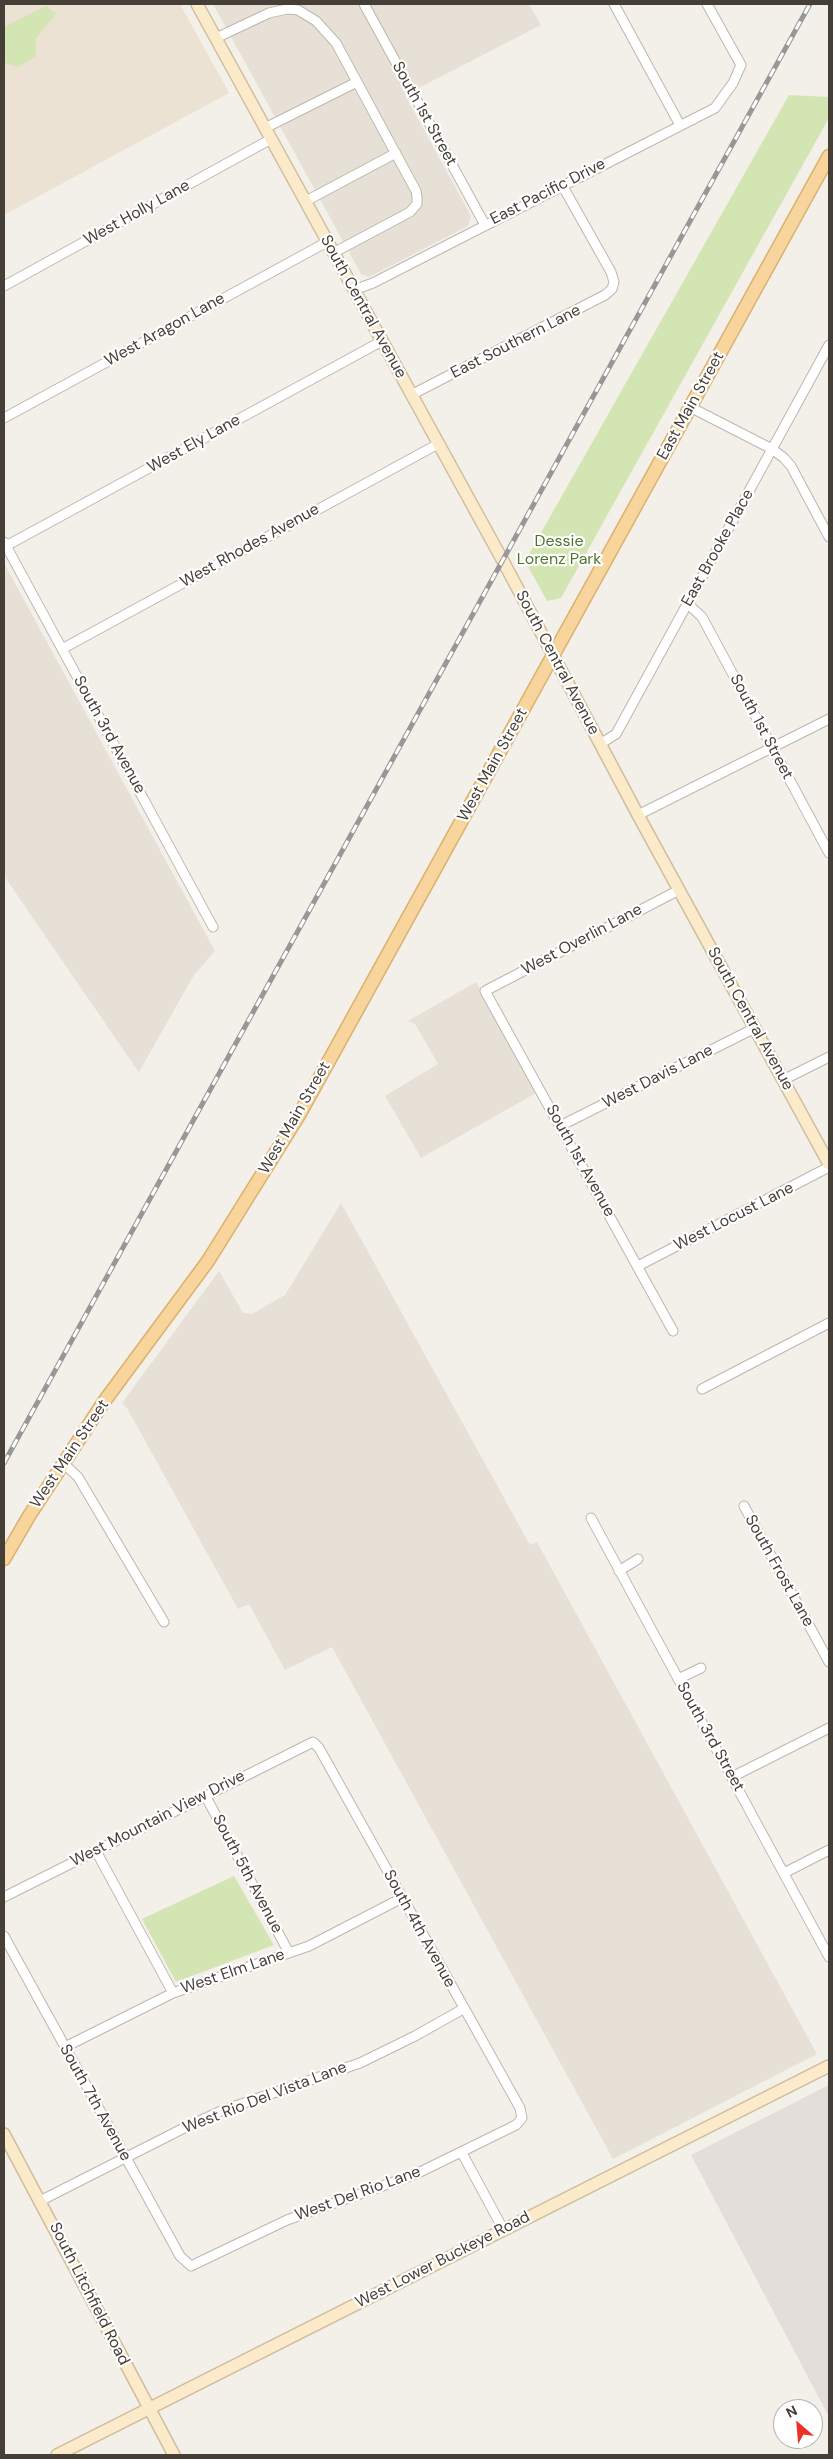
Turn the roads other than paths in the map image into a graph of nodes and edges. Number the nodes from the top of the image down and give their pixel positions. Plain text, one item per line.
1 (197, 4) edge
2 (364, 4) edge
3 (614, 4) edge
4 (707, 4) edge
5 (216, 38) junction
6 (357, 82) junction
7 (680, 125) junction
8 (265, 128) junction
9 (271, 139) junction
10 (396, 153) junction
11 (829, 156) edge
12 (562, 185) junction
13 (306, 201) junction
14 (485, 225) junction
15 (327, 242) junction
16 (333, 253) junction
17 (4, 286) edge
18 (354, 290) junction
19 (382, 341) junction
20 (829, 345) edge
21 (411, 395) junction
22 (690, 407) junction
23 (4, 418) edge
24 (438, 444) junction
25 (772, 450) junction
26 (829, 537) edge
27 (5, 544) edge
28 (688, 604) junction
29 (62, 649) junction
30 (553, 656) junction
31 (829, 719) edge
32 (600, 744) junction
33 (772, 748) junction
34 (638, 815) junction
35 (829, 854) edge
36 (679, 890) junction
37 (214, 927) dead end
38 (485, 991) joint
39 (755, 1028) junction
40 (829, 1058) edge
41 (783, 1080) junction
42 (560, 1126) junction
43 (829, 1166) edge
44 (638, 1266) junction
45 (829, 1323) edge
46 (673, 1331) dead end
47 (702, 1389) dead end
48 (63, 1463) junction
49 (744, 1506) dead end
50 (591, 1518) dead end
51 (4, 1560) edge
52 (638, 1560) dead end
53 (619, 1571) junction
54 (164, 1622) dead end
55 (829, 1662) edge
56 (701, 1668) dead end
57 (678, 1679) junction
58 (829, 1728) edge
59 (313, 1742) joint
60 (732, 1777) junction
61 (205, 1795) junction
62 (829, 1850) edge
63 (96, 1851) junction
64 (784, 1873) junction
65 (4, 1897) edge
66 (402, 1898) junction
67 (4, 1936) edge
68 (289, 1953) junction
69 (829, 1957) edge
70 (173, 1993) junction
71 (463, 2009) junction
72 (65, 2047) junction
73 (829, 2066) edge
74 (522, 2118) joint
75 (4, 2134) edge
76 (462, 2153) junction
77 (125, 2158) junction
78 (40, 2201) junction
79 (503, 2229) junction
80 (191, 2266) joint
81 (149, 2408) junction
82 (57, 2455) edge
83 (174, 2455) edge

1 - 5 street, South Central Avenue
2 - 14 street, South 1st Street
3 - 7 street
4 - 7 street, East Pacific Drive
5 - 6 street
5 - 8 street, South Central Avenue
6 - 8 street
6 - 10 street
7 - 12 street, East Pacific Drive
8 - 9 street, South Central Avenue
9 - 13 street, South Central Avenue
9 - 17 street, West Holly Lane
10 - 13 street
10 - 16 street
11 - 22 main road, East Main Street
12 - 14 street, East Pacific Drive
12 - 21 street, East Southern Lane
13 - 15 street, South Central Avenue
14 - 18 street, East Pacific Drive
15 - 16 street, South Central Avenue
15 - 23 street, West Aragon Lane
16 - 18 street, South Central Avenue
18 - 19 street, South Central Avenue
19 - 21 street, South Central Avenue
19 - 27 street, West Ely Lane
20 - 25 street, East Brooke Place
21 - 24 street, South Central Avenue
22 - 25 street
22 - 30 main road, East Main Street
24 - 29 street, West Rhodes Avenue
24 - 30 street, South Central Avenue
25 - 26 street
25 - 28 street, East Brooke Place
27 - 29 street, South 3rd Avenue
28 - 32 street, East Brooke Place
28 - 33 street, South 1st Street
29 - 37 street, South 3rd Avenue
30 - 32 street, South Central Avenue
30 - 48 main road, West Main Street
31 - 33 street
32 - 34 street, South Central Avenue
33 - 34 street
33 - 35 street, South 1st Street
34 - 36 street, South Central Avenue
36 - 38 street, West Overlin Lane
36 - 39 street, South Central Avenue
38 - 42 street, South 1st Avenue
39 - 41 street, South Central Avenue
39 - 42 street, West Davis Lane
40 - 41 street
41 - 43 street, South Central Avenue
42 - 44 street, South 1st Avenue
43 - 44 street, West Locust Lane
44 - 46 street, South 1st Avenue
45 - 47 street
48 - 51 main road, West Main Street
48 - 54 street
49 - 55 street, South Frost Lane
50 - 53 street, South 3rd Street
52 - 53 street
53 - 57 street, South 3rd Street
56 - 57 street
57 - 60 street, South 3rd Street
58 - 60 street
59 - 61 street, West Mountain View Drive
59 - 66 street, South 4th Avenue
60 - 64 street, South 3rd Street
61 - 63 street, West Mountain View Drive
61 - 68 street, South 5th Avenue
62 - 64 street
63 - 65 street, West Mountain View Drive
63 - 70 street
64 - 69 street, South 3rd Street
66 - 68 street, West Elm Lane
66 - 71 street, South 4th Avenue
67 - 72 street, South 7th Avenue
68 - 70 street, West Elm Lane
70 - 72 street, West Elm Lane
71 - 74 street, South 4th Avenue
71 - 77 street, West Rio Del Vista Lane
72 - 77 street, South 7th Avenue
73 - 79 street, West Lower Buckeye Road
74 - 76 street, West Del Rio Lane
75 - 78 street, South Litchfield Road
76 - 79 street
76 - 80 street, West Del Rio Lane
77 - 78 street, West Rio Del Vista Lane
77 - 80 street, South 7th Avenue
78 - 81 street, South Litchfield Road
79 - 81 street, West Lower Buckeye Road
81 - 82 street, West Lower Buckeye Road
81 - 83 street, South Litchfield Road

